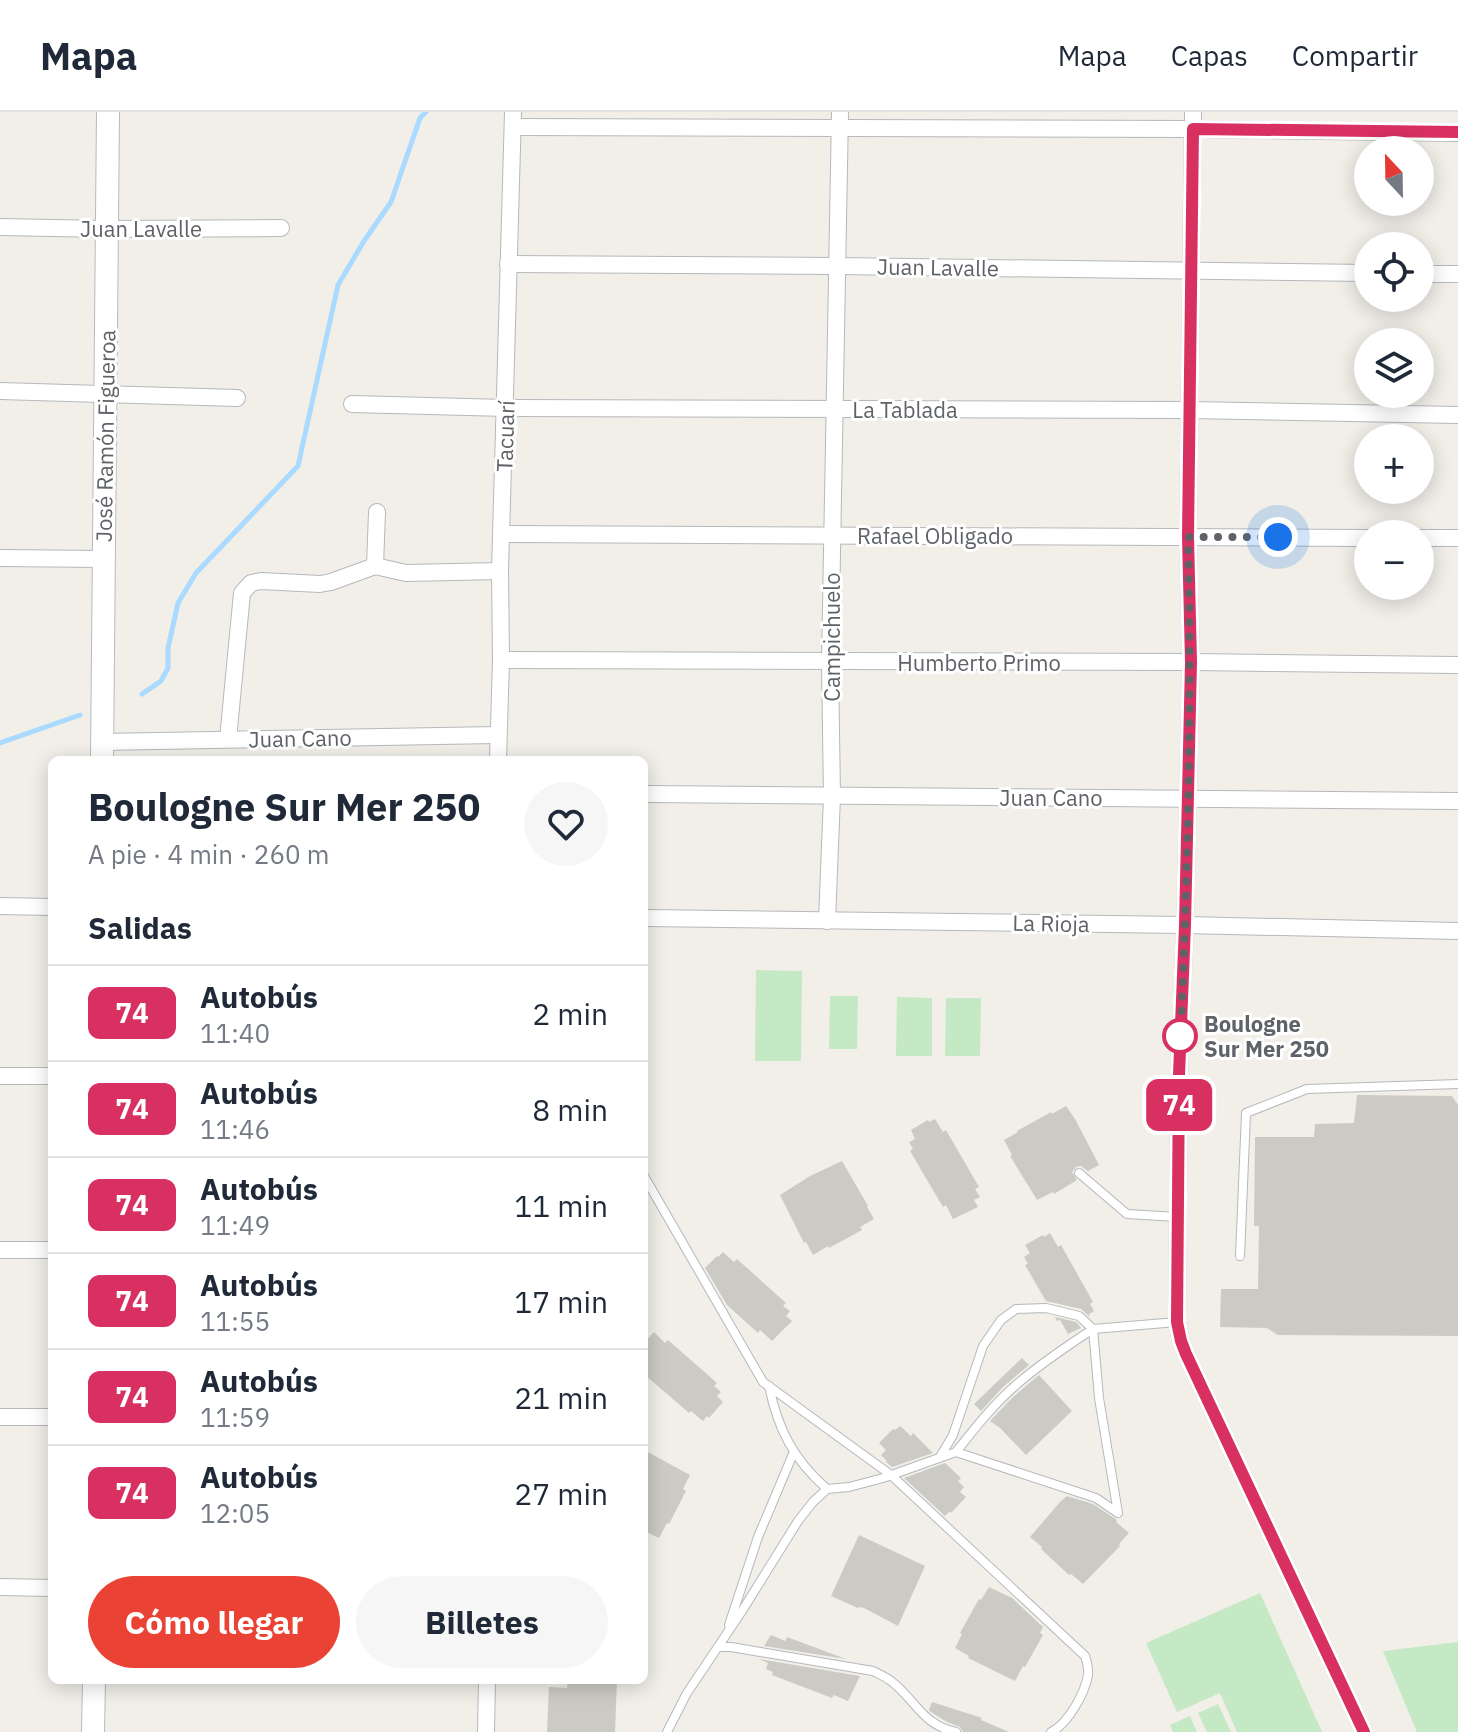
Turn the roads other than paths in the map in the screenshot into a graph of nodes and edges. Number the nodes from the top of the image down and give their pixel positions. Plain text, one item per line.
1 (108, 112) edge
2 (513, 120) edge
3 (840, 120) edge
4 (1193, 121) edge
5 (1458, 133) edge
6 (0, 227) edge
7 (281, 228) dead end
8 (107, 229) junction
9 (508, 264) junction
10 (838, 266) junction
11 (1191, 271) junction
12 (1354, 273) edge
13 (1434, 274) edge
14 (1458, 274) edge
15 (0, 391) edge
16 (105, 393) junction
17 (237, 398) dead end
18 (352, 404) dead end
19 (506, 408) junction
20 (835, 409) junction
21 (1189, 410) junction
22 (1458, 415) edge
23 (377, 512) dead end
24 (502, 534) junction
25 (833, 534) junction
26 (1188, 537) junction
27 (1354, 538) edge
28 (1434, 538) edge
29 (1458, 538) edge
30 (0, 558) edge
31 (103, 559) junction
32 (375, 566) junction
33 (500, 571) junction
34 (501, 660) junction
35 (830, 662) junction
36 (1191, 662) junction
37 (1458, 665) edge
38 (497, 735) junction
39 (228, 739) junction
40 (102, 751) edge
41 (498, 756) edge
42 (648, 794) edge
43 (832, 796) junction
44 (1188, 798) junction
45 (1458, 801) edge
46 (0, 906) edge
47 (48, 907) edge
48 (648, 918) edge
49 (827, 921) junction
50 (1185, 925) junction
51 (1458, 931) edge
52 (0, 1076) edge
53 (48, 1076) edge
54 (1458, 1084) edge
55 (1079, 1173) dead end
56 (648, 1183) edge
57 (1178, 1217) junction
58 (0, 1250) edge
59 (48, 1250) edge
60 (1240, 1256) dead end
61 (1177, 1322) junction
62 (1093, 1329) junction
63 (769, 1386) junction
64 (0, 1417) edge
65 (48, 1417) edge
66 (956, 1452) junction
67 (793, 1454) junction
68 (940, 1457) junction
69 (891, 1475) junction
70 (827, 1489) junction
71 (0, 1587) edge
72 (48, 1588) edge
73 (725, 1637) junction
74 (718, 1647) junction
75 (94, 1684) edge
76 (487, 1684) edge
77 (93, 1732) edge
78 (486, 1732) edge
79 (667, 1732) edge
80 (956, 1732) edge
81 (1051, 1732) edge
82 (1364, 1732) edge

1 - 8 main road, José Ramón Figueroa
2 - 3 street
2 - 9 street, Tacuarí
3 - 4 street
3 - 10 street, Campichuelo
4 - 5 street
4 - 11 street
6 - 8 street, Juan Lavalle
7 - 8 street, Juan Lavalle
8 - 16 main road, José Ramón Figueroa
9 - 10 street, Juan Lavalle
9 - 19 street, Tacuarí
10 - 11 street, Juan Lavalle
10 - 20 street, Campichuelo
11 - 12 street, Juan Lavalle
11 - 21 street
13 - 14 street
15 - 16 street
16 - 17 street
16 - 31 main road, José Ramón Figueroa
18 - 19 street, La Tablada
19 - 20 street, La Tablada
19 - 24 street, Tacuarí
20 - 21 street, La Tablada
20 - 25 street, Campichuelo
21 - 22 street, La Tablada
21 - 26 street
23 - 32 street
24 - 25 street, Rafael Obligado
24 - 33 street, Tacuarí
25 - 26 street, Rafael Obligado
25 - 35 street, Campichuelo
26 - 27 street, Rafael Obligado
26 - 36 street
28 - 29 street
30 - 31 street
31 - 40 main road, José Ramón Figueroa
32 - 33 street
32 - 39 street
33 - 34 street, Tacuarí
34 - 35 street, Humberto Primo
34 - 38 street, Tacuarí
35 - 36 street, Humberto Primo
35 - 43 street, Campichuelo
36 - 37 street, Humberto Primo
36 - 44 street
38 - 39 street, Juan Cano
38 - 41 street, Tacuarí
39 - 40 street, Juan Cano
42 - 43 street, Juan Cano
43 - 44 street, Juan Cano
43 - 49 street, Campichuelo
44 - 45 street, Juan Cano
44 - 50 street
46 - 47 street
48 - 49 street, La Rioja
49 - 50 street, La Rioja
50 - 51 street, La Rioja
50 - 57 street
52 - 53 street
54 - 60 lane
55 - 57 lane
56 - 63 lane
57 - 61 street
58 - 59 street
61 - 62 lane
61 - 82 street
62 - 66 lane
62 - 66 lane
62 - 68 lane
63 - 67 lane
63 - 69 lane
64 - 65 street
66 - 68 lane
67 - 70 lane
67 - 73 lane
68 - 69 lane
69 - 70 lane
69 - 81 lane
70 - 73 lane
71 - 72 street
73 - 74 lane
74 - 79 lane
74 - 80 lane
75 - 77 main road
76 - 78 street

